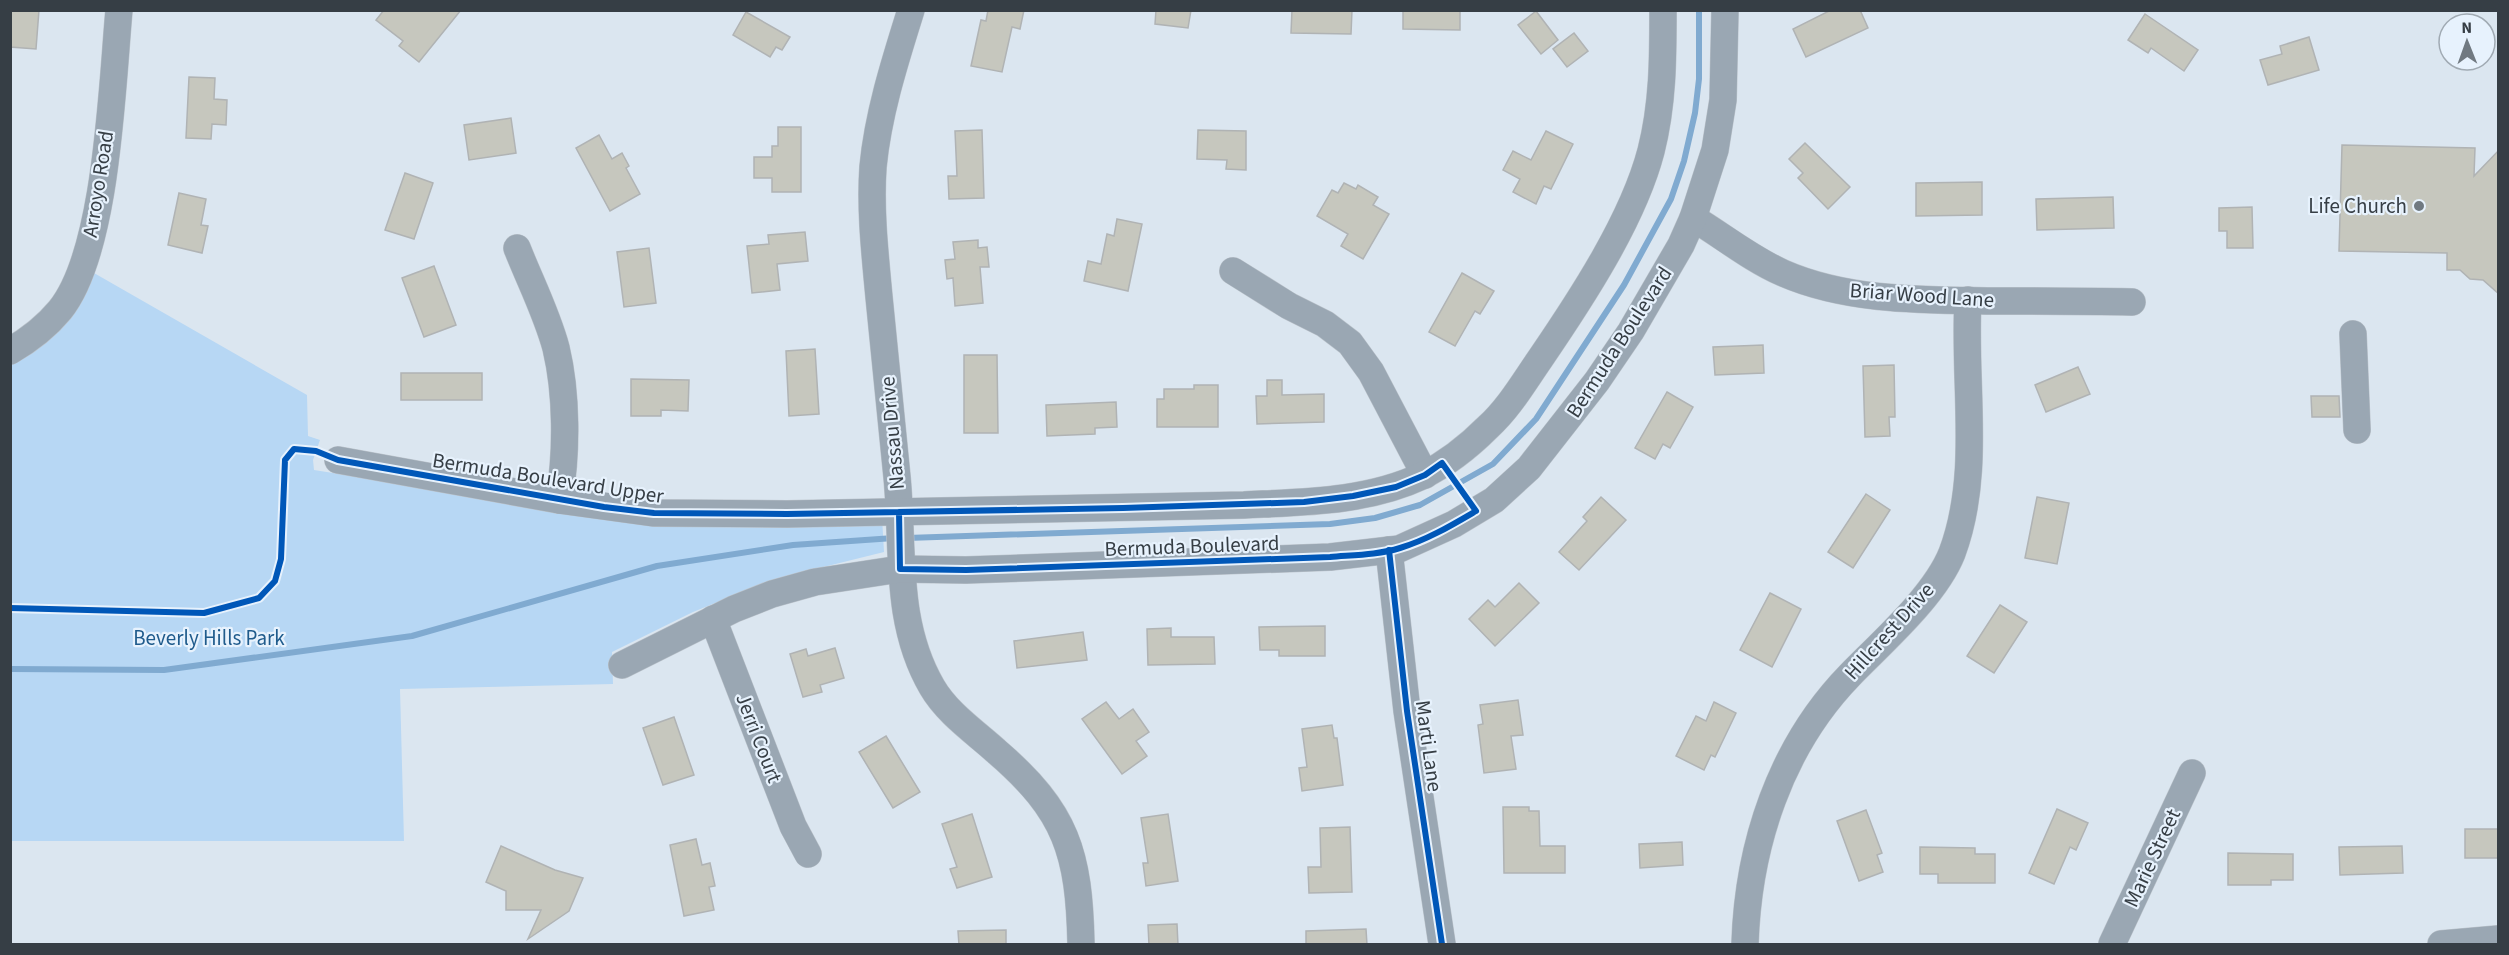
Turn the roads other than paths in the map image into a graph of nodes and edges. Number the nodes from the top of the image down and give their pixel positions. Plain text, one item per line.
1 (119, 10) edge
2 (911, 10) edge
3 (1663, 10) edge
4 (1725, 10) edge
5 (1694, 218) junction
6 (517, 248) dead end
7 (1233, 271) dead end
8 (1968, 300) junction
9 (2132, 302) dead end
10 (2353, 334) dead end
11 (20, 345) edge
12 (2357, 430) dead end
13 (338, 460) dead end
14 (1425, 475) junction
15 (559, 500) junction
16 (900, 538) junction
17 (1389, 550) junction
18 (713, 619) junction
19 (622, 665) dead end
20 (2192, 772) dead end
21 (808, 854) dead end
22 (2499, 939) edge
23 (1081, 945) edge
24 (1442, 945) edge
25 (1745, 945) edge
26 (2112, 945) edge
27 (2441, 945) edge

1 - 11 street, Arroyo Road
2 - 16 street, Nassau Drive
3 - 14 street, Bermuda Boulevard
4 - 5 street, Bermuda Boulevard
5 - 8 street, Briar Wood Lane
5 - 17 street, Bermuda Boulevard
6 - 15 street
7 - 14 street
8 - 9 street, Briar Wood Lane
8 - 25 street, Hillcrest Drive
10 - 12 street
13 - 15 street, Bermuda Boulevard Upper
14 - 16 street, Bermuda Boulevard
15 - 16 street, Bermuda Boulevard Upper
16 - 17 street, Bermuda Boulevard
16 - 18 street, Bermuda Boulevard
16 - 23 street, Nassau Drive
17 - 24 street, Marti Lane
18 - 19 street, Bermuda Boulevard
18 - 21 street, Jerri Court
20 - 26 street, Marie Street
22 - 27 street

